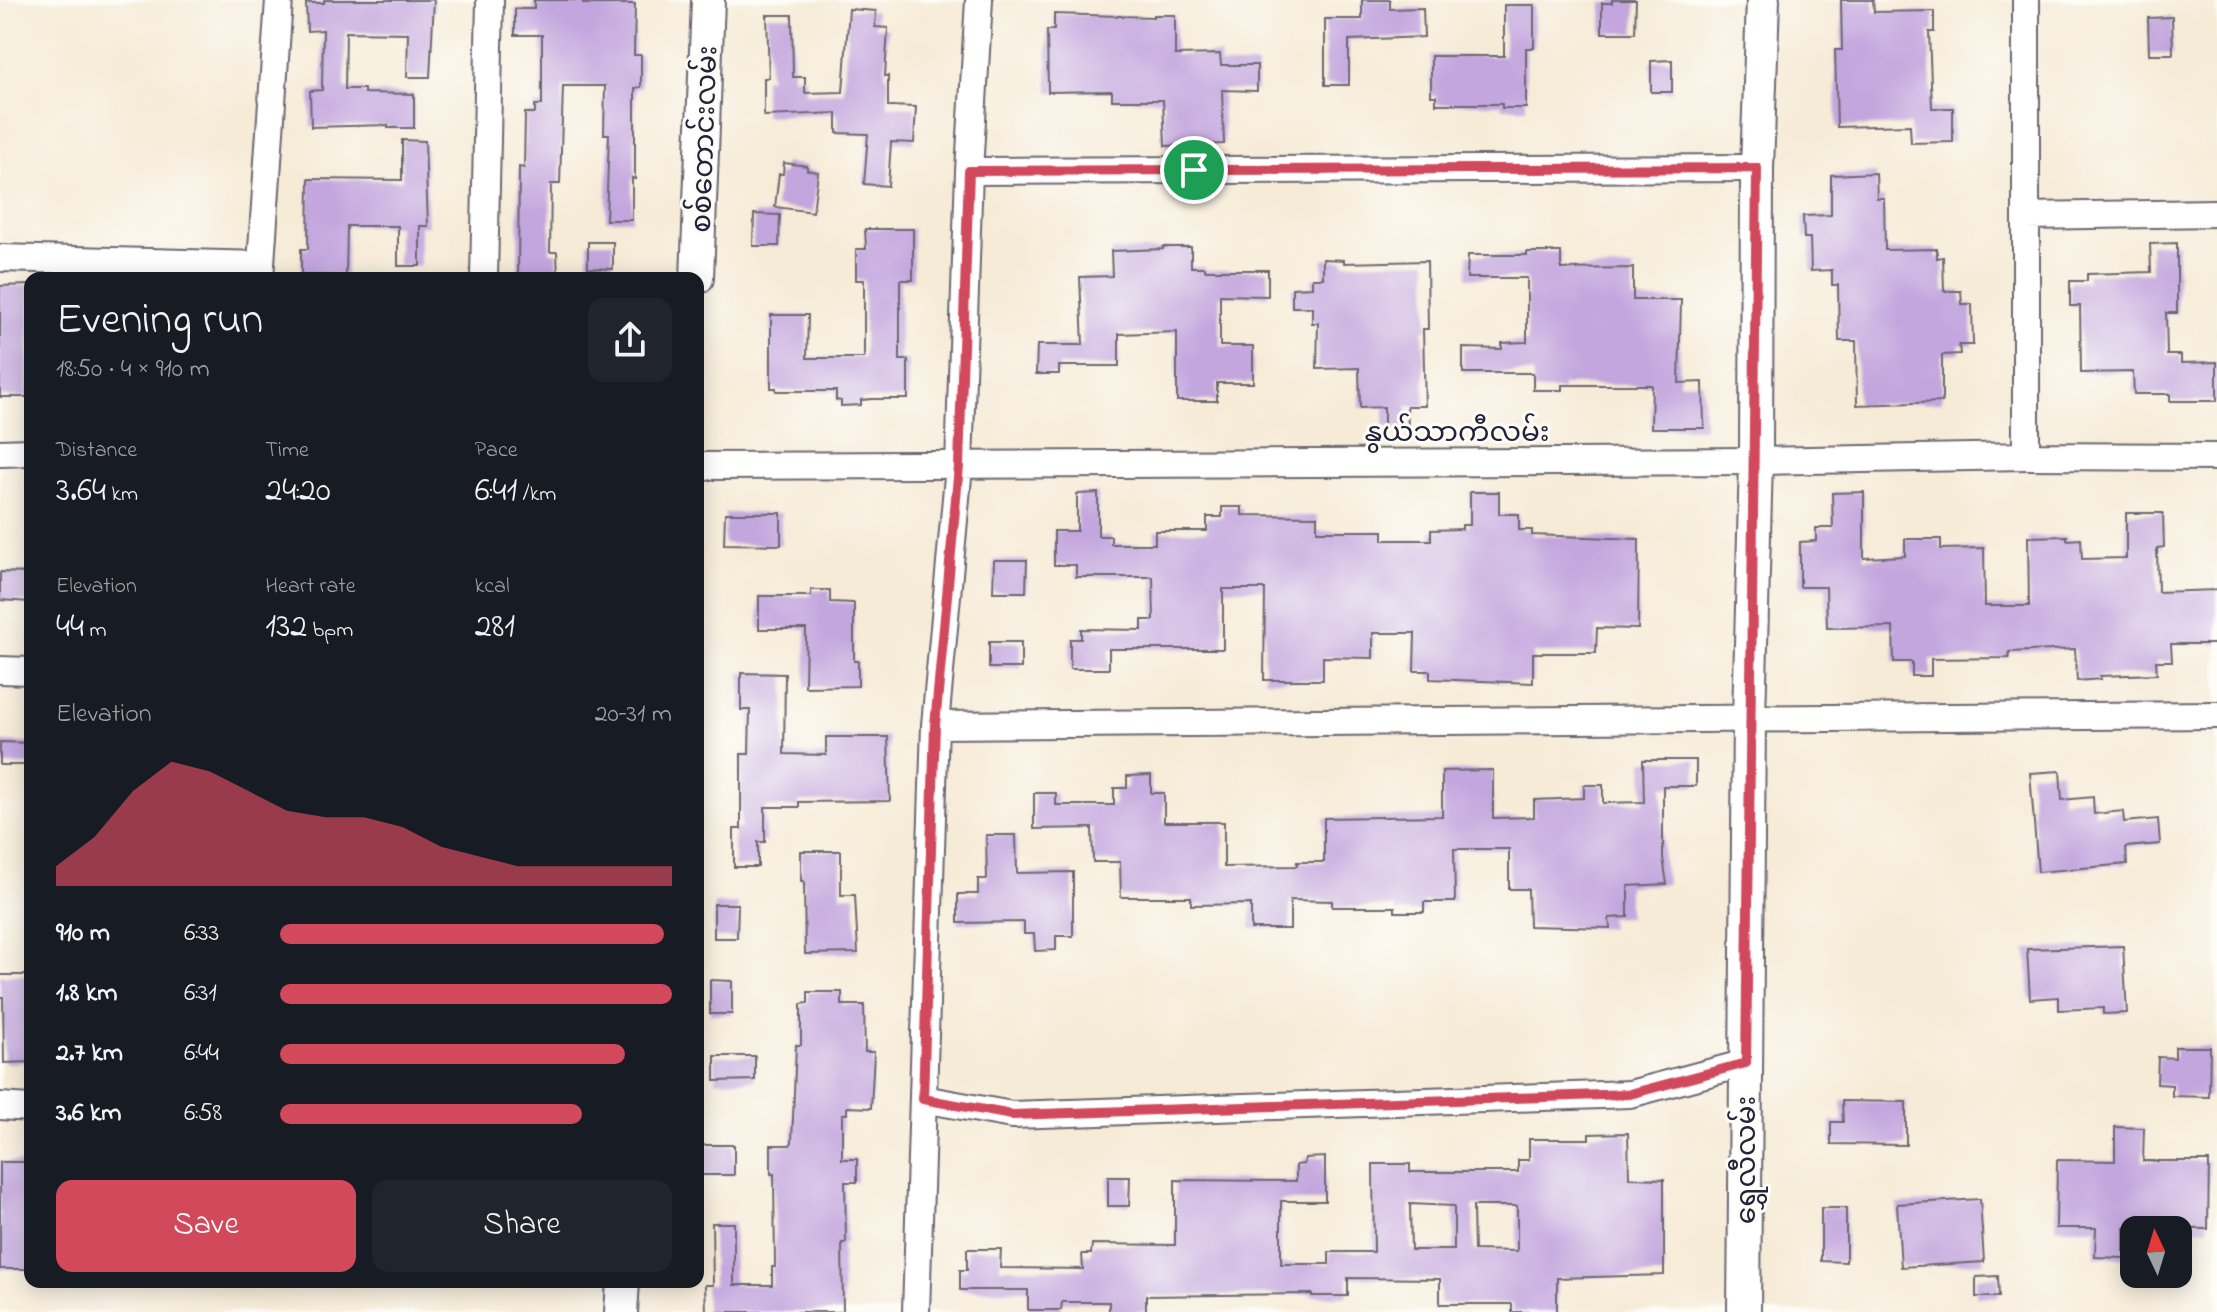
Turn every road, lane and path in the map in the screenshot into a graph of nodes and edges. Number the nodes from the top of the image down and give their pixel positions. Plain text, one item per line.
1 (279, 0) edge
2 (490, 0) edge
3 (708, 0) edge
4 (979, 0) edge
5 (1763, 0) edge
6 (2026, 0) edge
7 (1757, 168) junction
8 (969, 171) junction
9 (2217, 213) edge
10 (2026, 216) junction
11 (0, 258) edge
12 (260, 272) edge
13 (484, 272) edge
14 (697, 272) edge
15 (24, 452) edge
16 (0, 453) edge
17 (2026, 456) junction
18 (2217, 457) edge
19 (1756, 461) junction
20 (704, 466) edge
21 (959, 466) junction
22 (0, 670) edge
23 (24, 671) edge
24 (2217, 715) edge
25 (1749, 718) junction
26 (935, 725) junction
27 (1746, 1063) junction
28 (923, 1099) junction
29 (0, 1106) edge
30 (24, 1108) edge
31 (623, 1288) edge
32 (621, 1312) edge
33 (916, 1312) edge
34 (1744, 1312) edge

1 - 12 street
2 - 13 street
3 - 14 street, စစ်တောင်းလမ်း
4 - 8 street
5 - 7 street, ရွှေလီလမ်း
6 - 10 street
7 - 8 street
7 - 19 street, ရွှေလီလမ်း
8 - 21 street
9 - 10 street
10 - 17 street
11 - 12 street
15 - 16 street
17 - 18 street, နွယ်သာကီလမ်း
17 - 19 street, နွယ်သာကီလမ်း
19 - 21 street, နွယ်သာကီလမ်း
19 - 25 street, ရွှေလီလမ်း
20 - 21 street, နွယ်သာကီလမ်း
21 - 26 street
22 - 23 street
24 - 25 street
25 - 26 street
25 - 27 street, ရွှေလီလမ်း
26 - 28 street
27 - 28 street
27 - 34 street, ရွှေလီလမ်း
28 - 33 street
29 - 30 street
31 - 32 street

